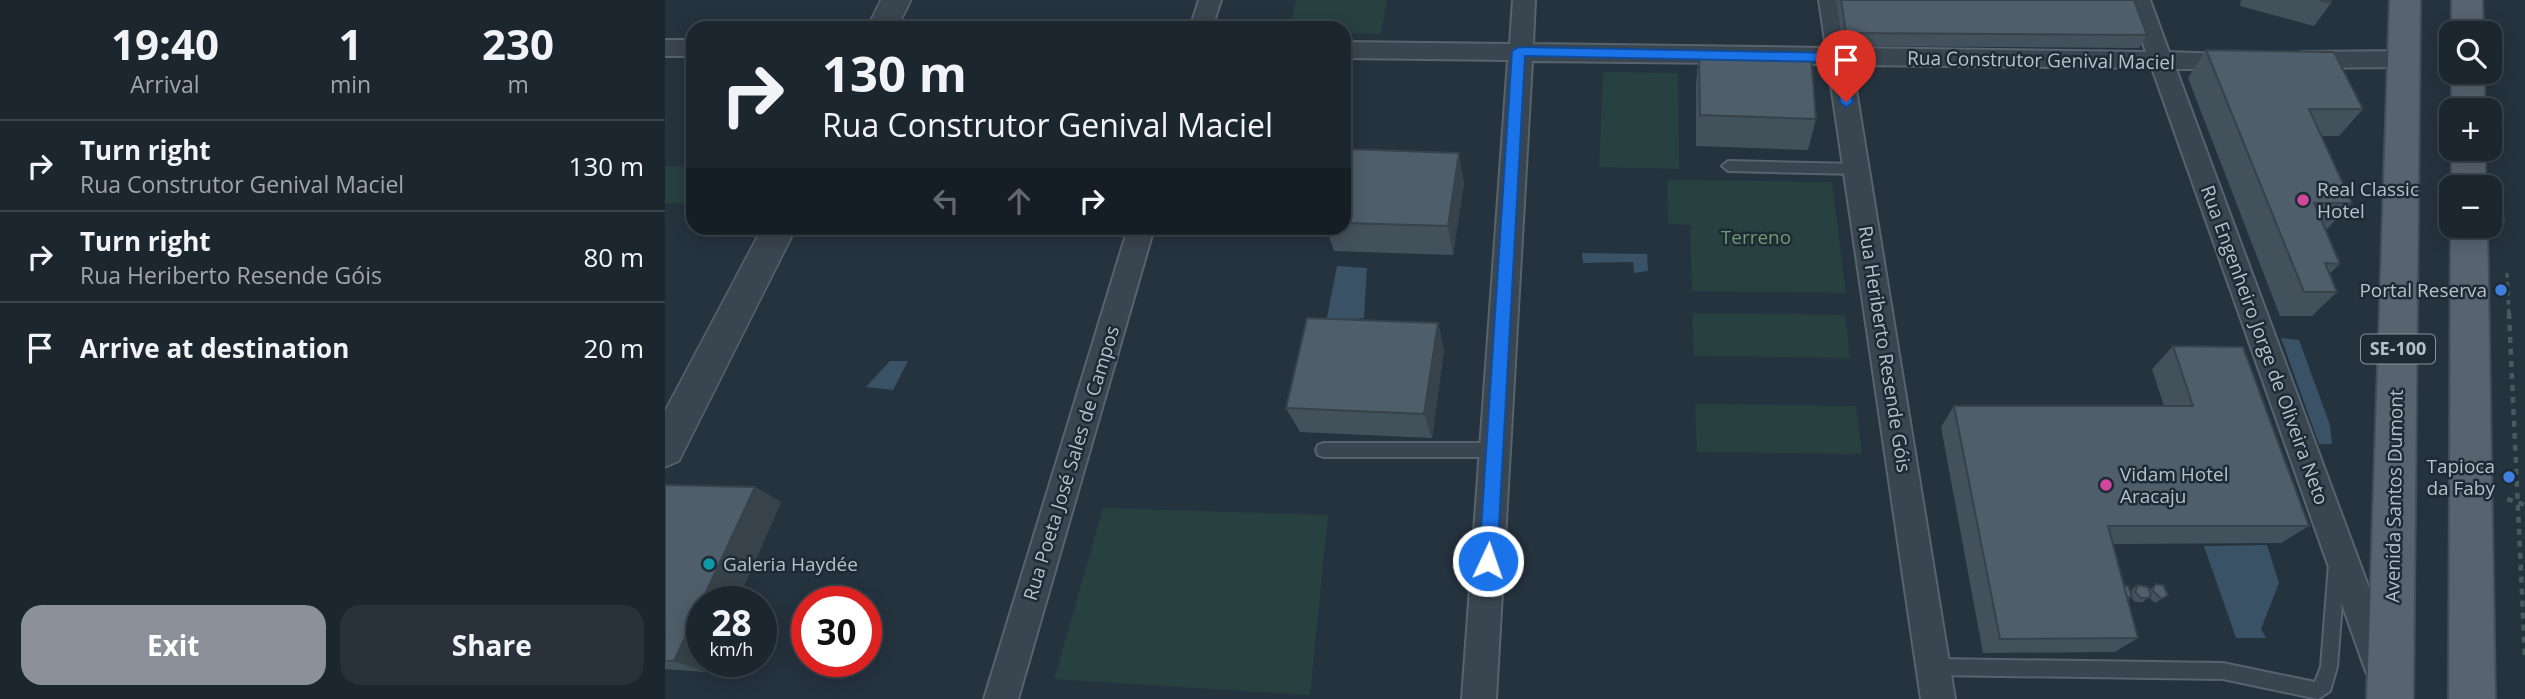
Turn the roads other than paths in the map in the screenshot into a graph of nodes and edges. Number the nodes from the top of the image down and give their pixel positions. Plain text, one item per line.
1 (896, 0) edge
2 (1210, 0) edge
3 (1524, 0) edge
4 (1830, 0) edge
5 (2139, 0) edge
6 (2405, 0) edge
7 (2467, 0) edge
8 (885, 21) edge
9 (1203, 21) edge
10 (2467, 21) edge
11 (665, 48) edge
12 (686, 48) edge
13 (1351, 50) edge
14 (1519, 51) junction
15 (1840, 58) junction
16 (2403, 59) junction
17 (2282, 60) edge
18 (2162, 61) junction
19 (2256, 61) edge
20 (1728, 166) dead end
21 (1857, 169) junction
22 (775, 235) edge
23 (1139, 235) edge
24 (2486, 238) edge
25 (665, 449) edge
26 (1323, 450) dead end
27 (1494, 450) junction
28 (2338, 549) junction
29 (1934, 667) junction
30 (2390, 695) edge
31 (1001, 699) edge
32 (1479, 699) edge
33 (1938, 699) edge
34 (2472, 699) edge

1 - 8 street
2 - 9 street
3 - 14 street
4 - 15 street, Rua Heriberto Resende Góis
5 - 18 street, Rua Engenheiro Jorge de Oliveira Neto
6 - 16 main road, Avenida Santos Dumont / SE-100
7 - 10 main road
11 - 12 street
13 - 14 street, Rua Construtor Genival Maciel
14 - 15 street, Rua Construtor Genival Maciel
14 - 27 street
15 - 18 street, Rua Construtor Genival Maciel
15 - 21 street, Rua Heriberto Resende Góis
16 - 17 street
16 - 30 main road, Avenida Santos Dumont / SE-100
18 - 19 street, Rua Construtor Genival Maciel
18 - 28 street, Rua Engenheiro Jorge de Oliveira Neto
20 - 21 lane
21 - 29 street, Rua Heriberto Resende Góis
22 - 25 street
23 - 31 street, Rua Poeta José Sales de Campos
24 - 34 main road
26 - 27 lane
27 - 32 street
28 - 29 lane
28 - 30 street, Rua Engenheiro Jorge de Oliveira Neto
29 - 33 street, Rua Heriberto Resende Góis

